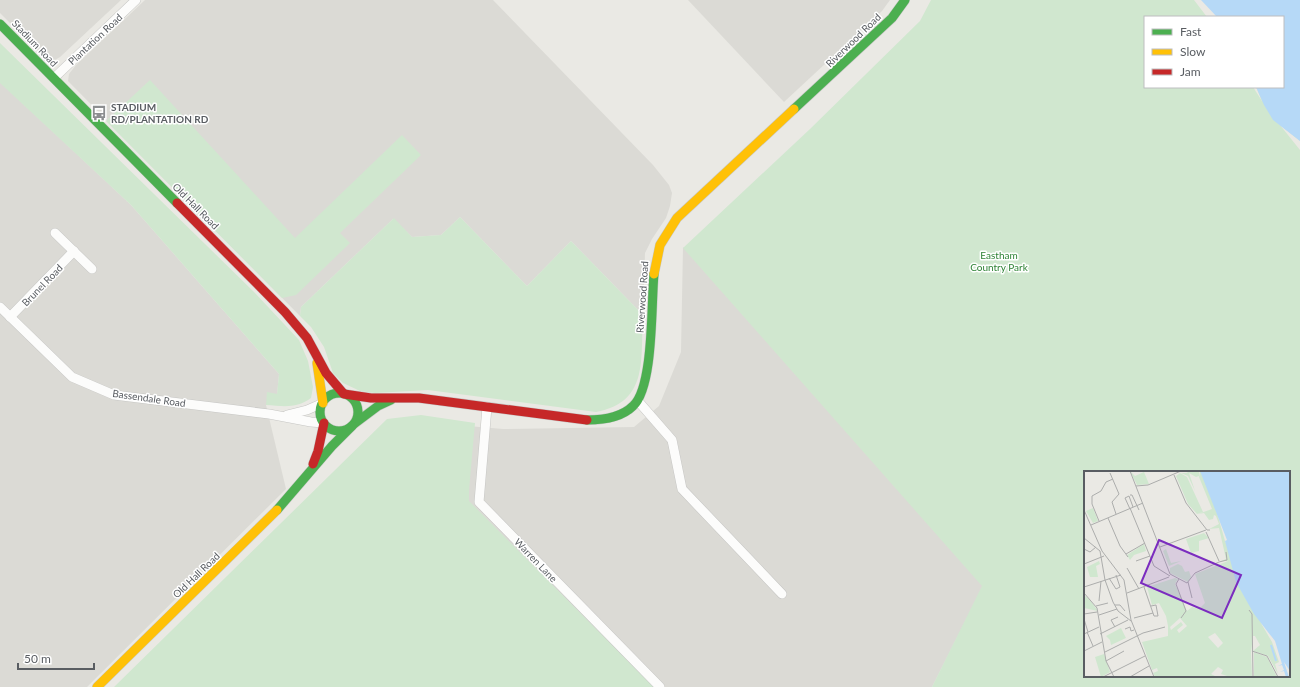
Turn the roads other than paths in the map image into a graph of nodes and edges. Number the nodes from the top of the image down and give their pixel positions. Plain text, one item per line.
1 (136, 0) edge
2 (905, 0) edge
3 (0, 24) edge
4 (54, 78) junction
5 (55, 233) dead end
6 (74, 251) junction
7 (92, 269) dead end
8 (0, 307) edge
9 (10, 318) junction
10 (316, 356) junction
11 (343, 394) junction
12 (396, 398) junction
13 (638, 401) junction
14 (323, 403) junction
15 (487, 407) junction
16 (281, 416) junction
17 (323, 423) junction
18 (353, 426) junction
19 (308, 475) junction
20 (782, 594) dead end
21 (97, 687) edge
22 (660, 687) edge

1 - 4 street, Plantation Road
2 - 13 street, Riverwood Road
3 - 4 street, Stadium Road
4 - 10 street, Old Hall Road
5 - 6 street
6 - 7 street
6 - 9 street, Brunel Road
8 - 9 street, Bassendale Road
9 - 16 street, Bassendale Road
10 - 11 street, Old Hall Road
10 - 14 street, Old Hall Road
11 - 12 street
11 - 14 street
11 - 18 street
12 - 15 street
12 - 18 street
13 - 15 street
13 - 20 street
14 - 16 street, Bassendale Road
14 - 17 street
15 - 22 street, Warren Lane
16 - 17 street, Bassendale Road
17 - 18 street
17 - 19 street, Old Hall Road
18 - 19 street, Old Hall Road
19 - 21 street, Old Hall Road

